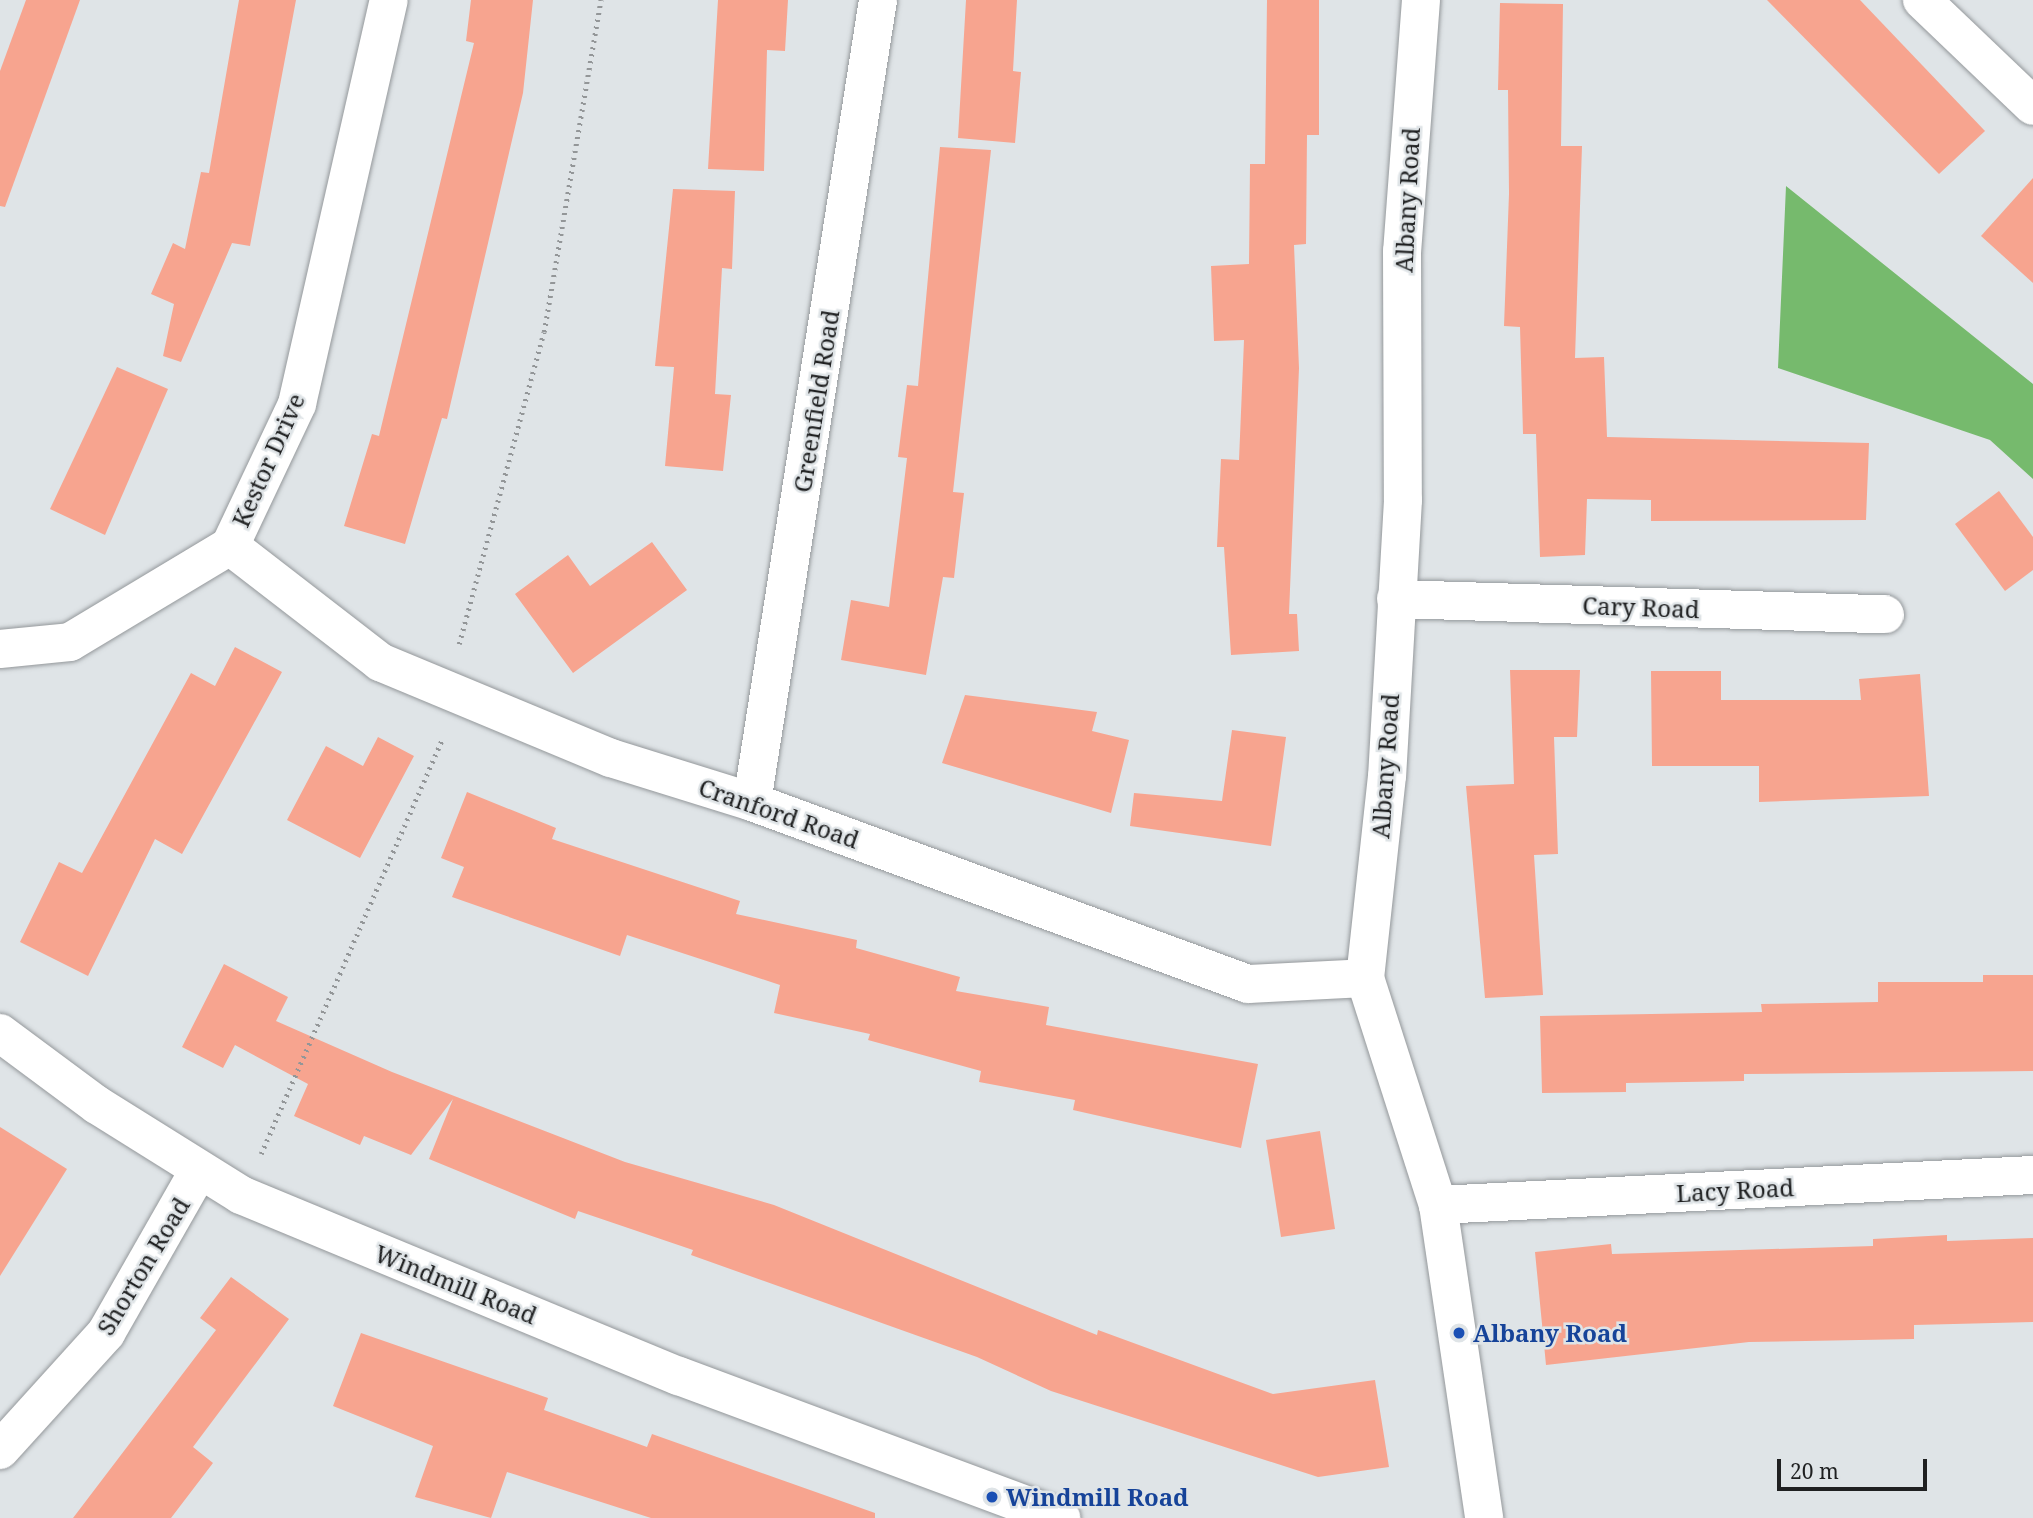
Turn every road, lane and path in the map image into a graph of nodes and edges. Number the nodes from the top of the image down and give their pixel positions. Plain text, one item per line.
1 (389, 0) edge
2 (601, 0) edge
3 (878, 0) edge
4 (1421, 0) edge
5 (1922, 0) edge
6 (2033, 106) edge
7 (230, 546) junction
8 (1396, 599) junction
9 (1885, 614) dead end
10 (0, 649) edge
11 (446, 691) junction
12 (752, 802) junction
13 (1365, 978) junction
14 (0, 1033) edge
15 (198, 1172) junction
16 (2033, 1175) edge
17 (241, 1195) junction
18 (1438, 1205) junction
19 (0, 1450) edge
20 (1061, 1518) edge
21 (1484, 1518) edge

1 - 7 street, Kestor Drive
2 - 11 path
3 - 12 street, Greenfield Road
4 - 8 street, Albany Road
5 - 6 street
7 - 10 street, Kestor Drive
7 - 11 street, Cranford Road
8 - 9 street, Cary Road
8 - 13 street, Albany Road
11 - 12 street, Cranford Road
11 - 17 path
12 - 13 street, Cranford Road
13 - 18 street, Albany Road
14 - 15 street, Windmill Road
15 - 17 street, Windmill Road
15 - 19 street, Shorton Road
16 - 18 street, Lacy Road
17 - 20 street, Windmill Road
18 - 21 street, Albany Road

